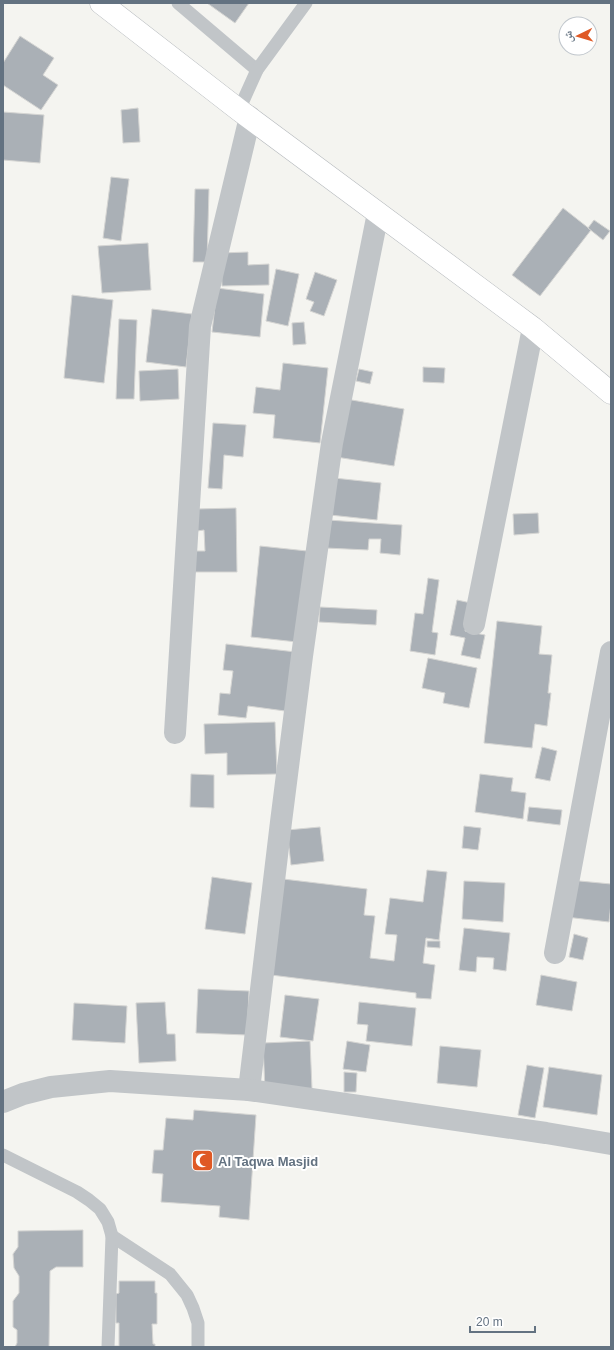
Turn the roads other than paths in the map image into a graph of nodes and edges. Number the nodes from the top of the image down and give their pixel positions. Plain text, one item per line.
1 (101, 3) edge
2 (178, 3) edge
3 (306, 3) edge
4 (257, 70) junction
5 (245, 114) junction
6 (378, 212) junction
7 (533, 328) junction
8 (611, 393) edge
9 (474, 624) dead end
10 (611, 652) edge
11 (175, 733) dead end
12 (555, 953) dead end
13 (249, 1090) junction
14 (3, 1102) edge
15 (611, 1144) edge
16 (3, 1155) edge
17 (112, 1236) junction
18 (108, 1347) edge
19 (198, 1347) edge

1 - 5 main road
2 - 4 lane
3 - 4 lane
4 - 5 lane
5 - 6 main road
5 - 11 street
6 - 7 main road
6 - 13 street
7 - 8 main road
7 - 9 street
10 - 12 street
13 - 14 street
13 - 15 street
16 - 17 lane
17 - 18 lane
17 - 19 lane

